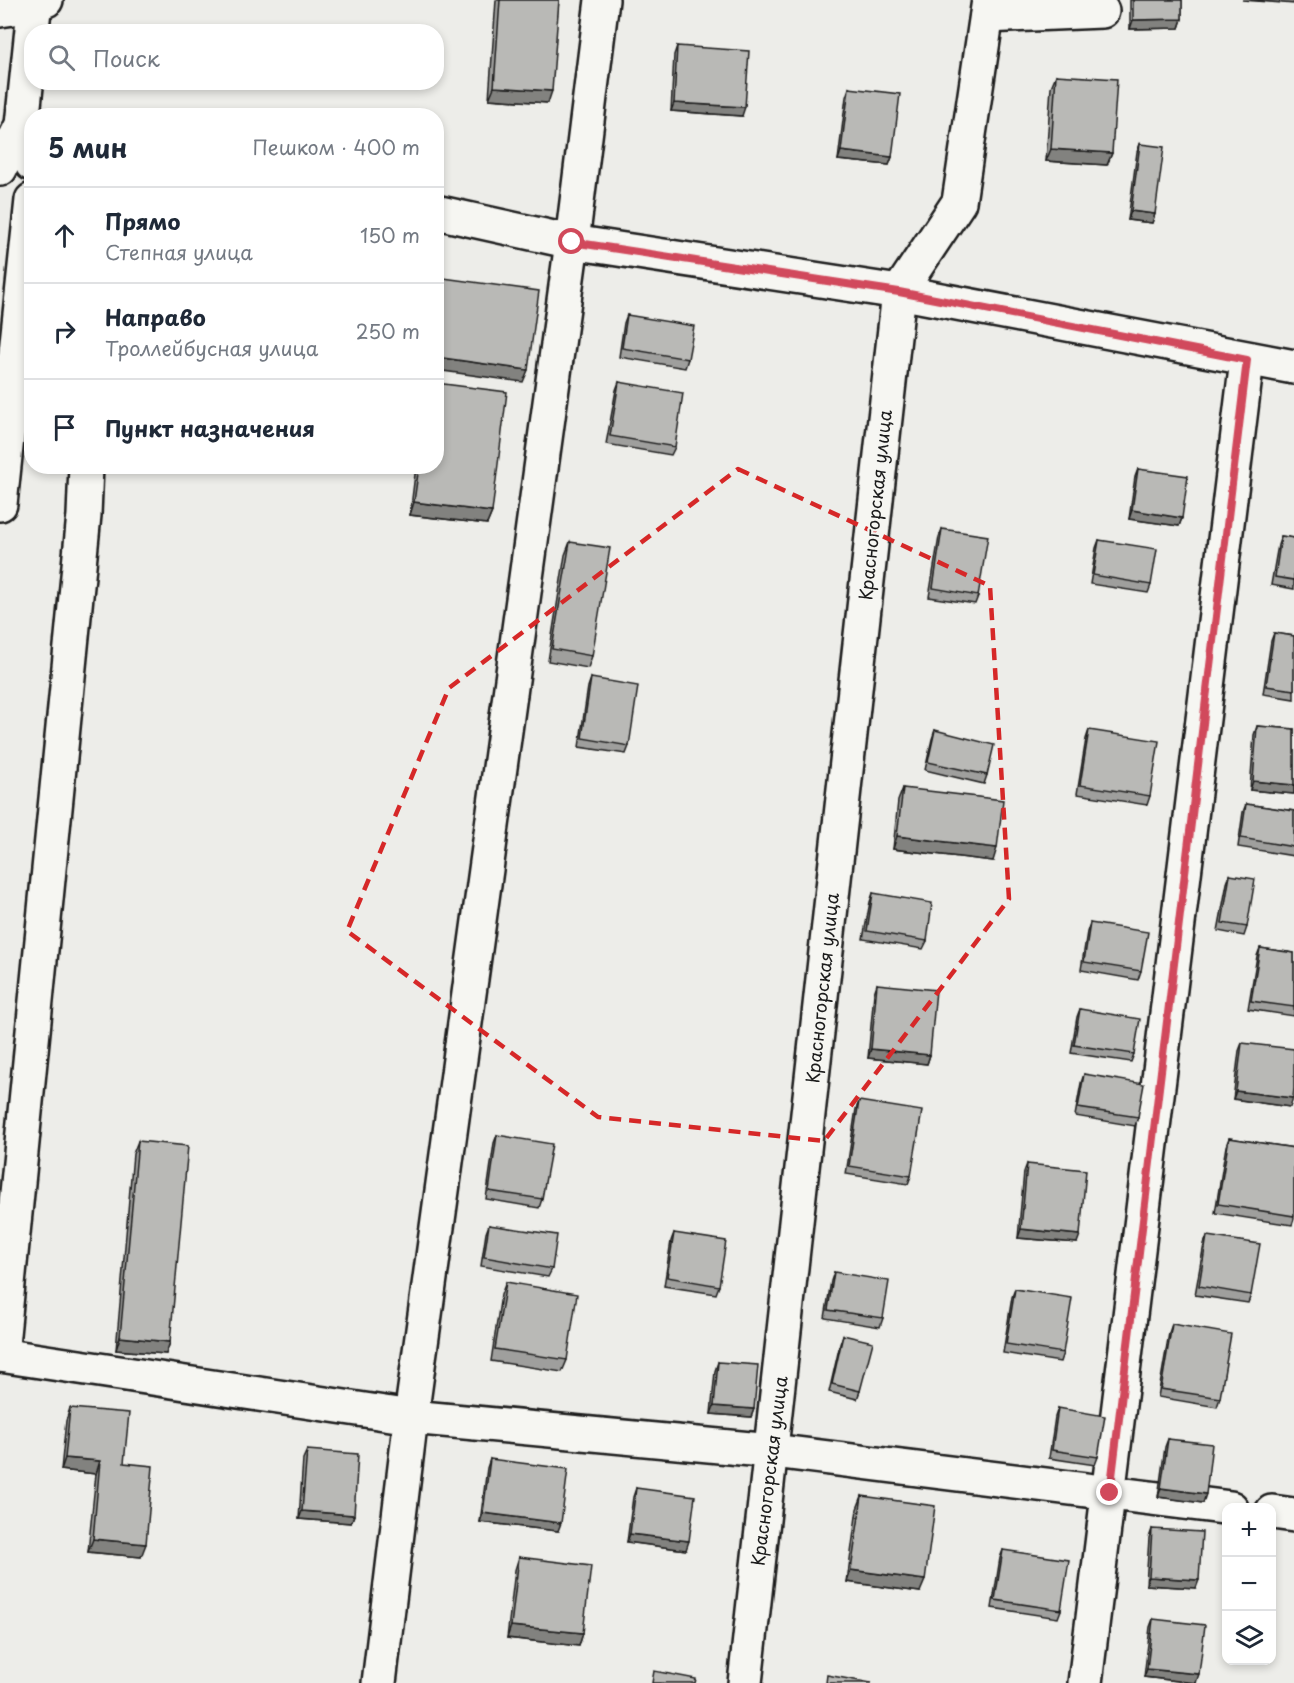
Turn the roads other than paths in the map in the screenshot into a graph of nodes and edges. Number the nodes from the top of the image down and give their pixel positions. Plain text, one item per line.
1 (602, 0) edge
2 (38, 2) edge
3 (988, 8) edge
4 (0, 10) edge
5 (1102, 12) dead end
6 (36, 24) edge
7 (30, 90) edge
8 (29, 108) edge
9 (24, 131) edge
10 (0, 169) edge
11 (444, 214) edge
12 (572, 242) junction
13 (24, 276) edge
14 (899, 292) junction
15 (1247, 360) junction
16 (1294, 367) edge
17 (86, 474) edge
18 (0, 504) edge
19 (1, 1355) edge
20 (411, 1418) junction
21 (773, 1451) junction
22 (1110, 1493) junction
23 (1222, 1507) edge
24 (1276, 1513) edge
25 (1294, 1515) edge
26 (379, 1683) edge
27 (745, 1683) edge
28 (1085, 1683) edge

1 - 12 street
2 - 4 street
2 - 6 street
3 - 5 street
3 - 14 street
7 - 8 street
9 - 10 street
11 - 12 street
12 - 14 street
12 - 20 street
13 - 18 street
14 - 15 street
14 - 21 street, Красногорская улица
15 - 16 street
15 - 22 street
17 - 19 street
19 - 20 street
20 - 21 street
20 - 26 street
21 - 22 street
21 - 27 street, Красногорская улица
22 - 23 street
22 - 28 street
24 - 25 street

